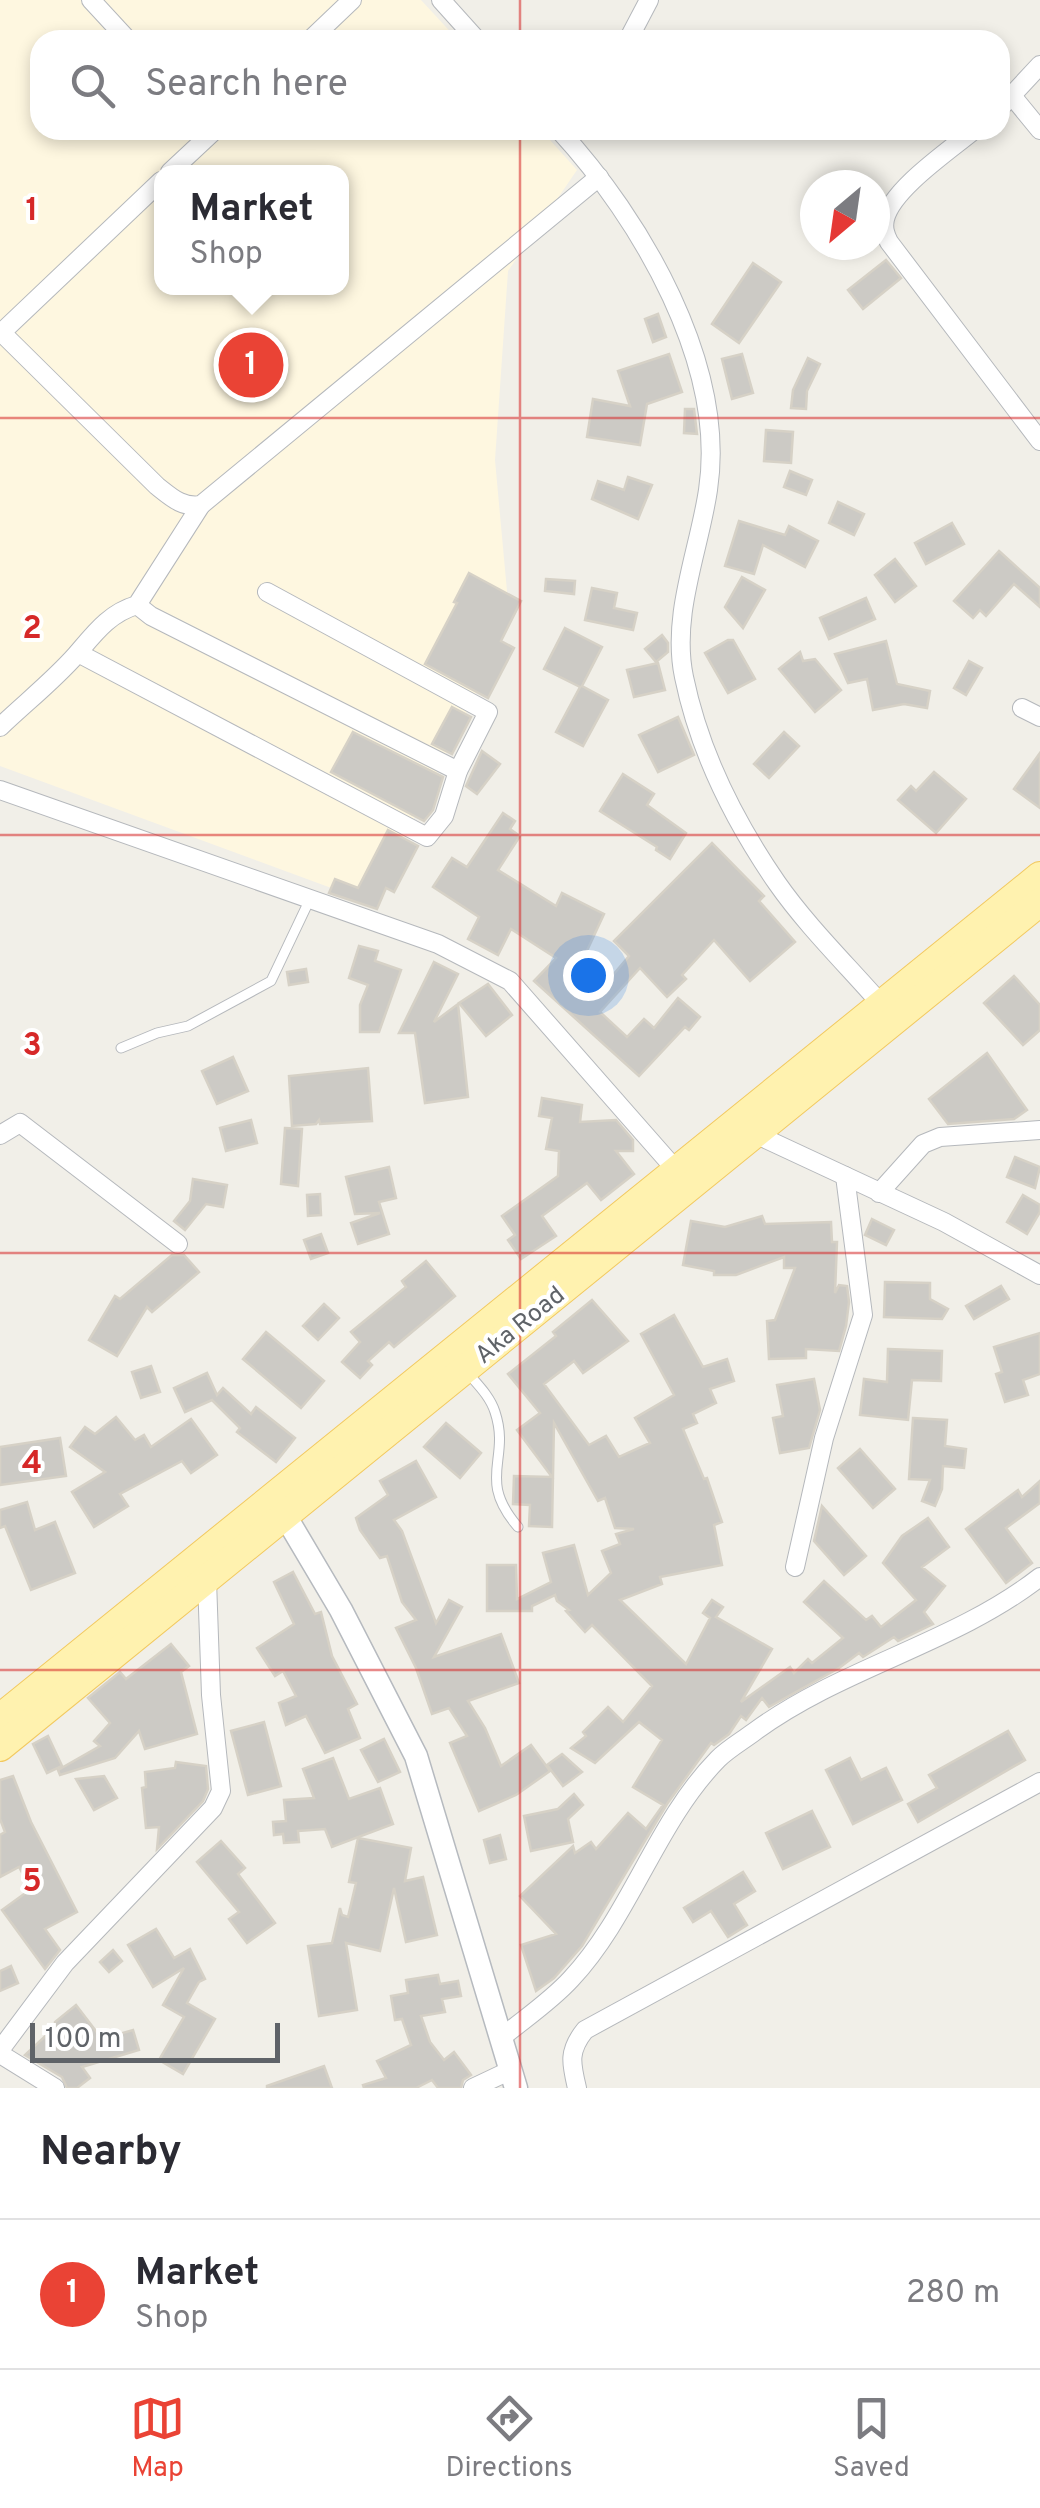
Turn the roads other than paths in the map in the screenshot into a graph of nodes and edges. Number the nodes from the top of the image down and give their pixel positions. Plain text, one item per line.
1 (91, 0) edge
2 (352, 0) edge
3 (441, 0) edge
4 (650, 0) edge
5 (119, 30) edge
6 (320, 30) edge
7 (468, 30) edge
8 (634, 30) edge
9 (1040, 65) edge
10 (1010, 99) edge
11 (1010, 105) edge
12 (1040, 130) edge
13 (203, 140) edge
14 (573, 140) edge
15 (962, 140) edge
16 (177, 165) edge
17 (599, 177) junction
18 (154, 188) edge
19 (3, 340) edge
20 (1040, 440) edge
21 (201, 505) junction
22 (266, 592) dead end
23 (137, 605) junction
24 (78, 654) junction
25 (1022, 708) dead end
26 (1040, 717) edge
27 (0, 727) edge
28 (458, 771) junction
29 (0, 790) edge
30 (1040, 876) edge
31 (310, 898) junction
32 (1040, 902) edge
33 (880, 1004) junction
34 (121, 1048) dead end
35 (1040, 1130) edge
36 (756, 1134) junction
37 (0, 1135) edge
38 (676, 1170) junction
39 (845, 1176) junction
40 (879, 1193) junction
41 (178, 1244) dead end
42 (1040, 1276) edge
43 (464, 1368) junction
44 (280, 1507) junction
45 (518, 1527) dead end
46 (795, 1567) dead end
47 (1040, 1577) edge
48 (207, 1580) junction
49 (0, 1718) edge
50 (0, 1746) edge
51 (1040, 1782) edge
52 (501, 2038) junction
53 (0, 2052) edge
54 (513, 2079) edge
55 (52, 2087) edge
56 (474, 2088) edge
57 (577, 2088) edge

1 - 5 street
2 - 6 street
3 - 7 street
4 - 8 street
9 - 10 street
11 - 12 street
13 - 16 street
14 - 17 street
15 - 20 street
17 - 21 street
17 - 33 street
18 - 19 street
19 - 21 street
21 - 23 street
22 - 28 street
23 - 24 street
23 - 28 street
24 - 27 street
24 - 28 street
25 - 26 street
29 - 31 street
30 - 33 main road, Aka Road
31 - 34 lane
31 - 38 street
32 - 36 main road, Aka Road
33 - 38 main road, Aka Road
35 - 40 street
36 - 39 street
36 - 43 main road, Aka Road
37 - 41 street
38 - 44 main road, Aka Road
39 - 40 street
39 - 46 street
40 - 42 street
43 - 44 main road, Aka Road
43 - 45 lane
44 - 48 main road, Aka Road
44 - 49 main road, Aka Road
44 - 52 street
47 - 52 street
48 - 50 main road, Aka Road
48 - 53 street
51 - 57 street
52 - 54 street
53 - 55 street
54 - 56 street

